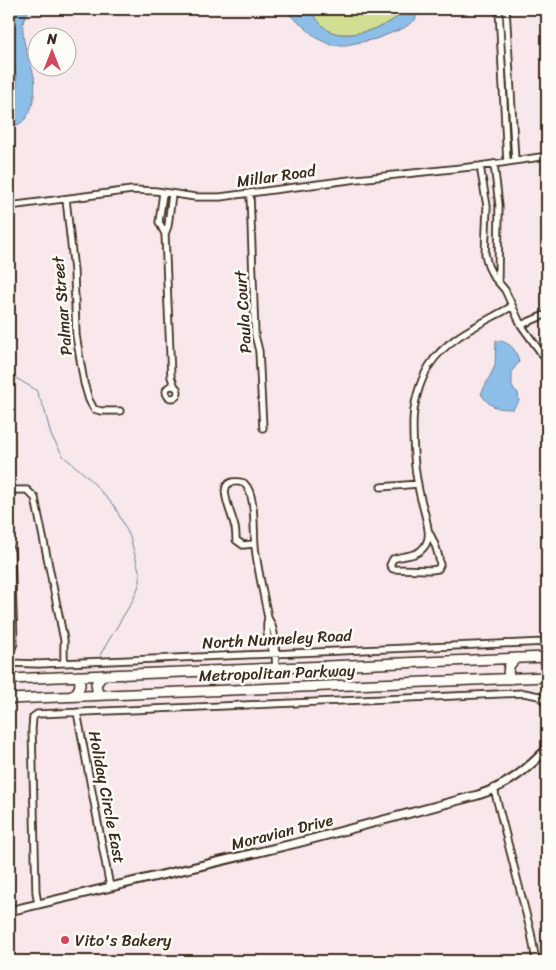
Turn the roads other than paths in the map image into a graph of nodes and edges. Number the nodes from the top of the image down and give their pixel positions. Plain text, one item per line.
1 (499, 9) edge
2 (506, 9) edge
3 (501, 55) junction
4 (509, 55) junction
5 (512, 103) junction
6 (504, 104) junction
7 (547, 156) edge
8 (515, 160) junction
9 (507, 162) junction
10 (494, 164) junction
11 (480, 166) junction
12 (163, 192) junction
13 (250, 193) junction
14 (172, 194) junction
15 (66, 199) junction
16 (9, 206) edge
17 (161, 209) junction
18 (170, 210) junction
19 (165, 234) junction
20 (498, 281) junction
21 (511, 307) junction
22 (547, 314) edge
23 (521, 325) junction
24 (547, 361) edge
25 (171, 377) junction
26 (175, 387) junction
27 (168, 388) junction
28 (120, 411) dead end
29 (263, 428) dead end
30 (418, 484) junction
31 (380, 487) dead end
32 (9, 490) edge
33 (428, 530) junction
34 (254, 544) junction
35 (9, 546) edge
36 (547, 642) edge
37 (9, 649) edge
38 (274, 653) junction
39 (547, 657) edge
40 (517, 658) junction
41 (64, 662) junction
42 (9, 663) edge
43 (276, 668) junction
44 (103, 675) junction
45 (78, 676) junction
46 (547, 677) edge
47 (9, 679) edge
48 (510, 679) junction
49 (72, 696) junction
50 (98, 696) junction
51 (9, 699) edge
52 (547, 704) edge
53 (78, 712) junction
54 (547, 749) edge
55 (494, 789) junction
56 (110, 887) junction
57 (38, 904) junction
58 (9, 910) edge
59 (536, 961) edge

1 - 3 street
2 - 4 street
3 - 4 street
3 - 6 street
4 - 5 street
5 - 6 street
5 - 8 street
6 - 9 street
7 - 8 street, Millar Road
8 - 9 street, Millar Road
9 - 10 street, Millar Road
10 - 11 street, Millar Road
10 - 20 street
11 - 13 street, Millar Road
11 - 20 street
12 - 14 street, Millar Road
12 - 15 street, Millar Road
12 - 17 street
13 - 14 street, Millar Road
13 - 29 street, Paula Court
14 - 18 street
15 - 16 street, Millar Road
15 - 28 street, Palmar Street
17 - 18 street
17 - 19 street
18 - 19 street
19 - 25 street
20 - 21 street
21 - 23 street
21 - 30 street
22 - 23 street
23 - 24 street
25 - 26 street
25 - 27 street
26 - 27 street
26 - 27 street
30 - 31 street
30 - 33 street
32 - 41 street
33 - 33 street
34 - 34 street
34 - 38 street
35 - 37 street
36 - 38 street, North Nunneley Road
38 - 41 street, North Nunneley Road
38 - 43 street
39 - 40 main road, Metropolitan Parkway
40 - 43 main road, Metropolitan Parkway
40 - 48 main road
41 - 42 street, North Nunneley Road
43 - 44 main road, Metropolitan Parkway
44 - 45 main road, Metropolitan Parkway
44 - 50 main road
45 - 47 main road, Metropolitan Parkway
45 - 49 main road
46 - 48 main road, Metropolitan Parkway
48 - 50 main road, Metropolitan Parkway
49 - 50 main road, Metropolitan Parkway
49 - 51 main road, Metropolitan Parkway
52 - 53 street
53 - 56 street, Holiday Circle East
53 - 57 street
54 - 55 street, Moravian Drive
55 - 56 street, Moravian Drive
55 - 59 street
56 - 57 street, Moravian Drive
57 - 58 street, Moravian Drive

